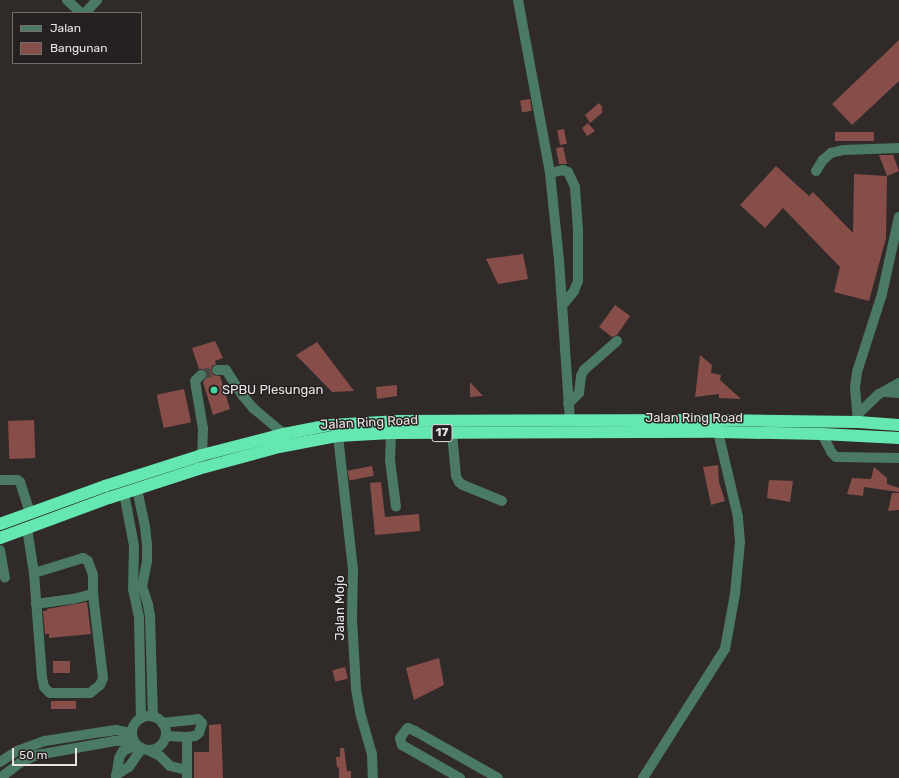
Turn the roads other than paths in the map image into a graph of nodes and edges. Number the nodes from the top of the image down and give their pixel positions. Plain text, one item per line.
1 (67, 0) edge
2 (97, 0) edge
3 (518, 0) edge
4 (79, 12) edge
5 (86, 12) edge
6 (899, 148) edge
7 (816, 171) dead end
8 (550, 173) junction
9 (899, 217) edge
10 (562, 306) junction
11 (617, 340) dead end
12 (217, 370) dead end
13 (201, 375) dead end
14 (899, 383) edge
15 (884, 392) junction
16 (899, 393) edge
17 (568, 404) junction
18 (858, 418) junction
19 (570, 420) junction
20 (899, 425) edge
21 (718, 432) junction
22 (391, 433) junction
23 (452, 433) junction
24 (284, 434) junction
25 (822, 434) junction
26 (338, 436) junction
27 (899, 438) edge
28 (202, 455) junction
29 (899, 458) edge
30 (0, 480) edge
31 (105, 486) junction
32 (137, 489) junction
33 (124, 493) junction
34 (110, 498) junction
35 (502, 501) dead end
36 (396, 507) dead end
37 (30, 513) junction
38 (0, 524) edge
39 (27, 528) junction
40 (0, 538) edge
41 (0, 550) edge
42 (34, 573) junction
43 (5, 578) dead end
44 (93, 594) junction
45 (36, 604) junction
46 (153, 717) junction
47 (141, 718) junction
48 (162, 723) junction
49 (166, 736) junction
50 (187, 737) junction
51 (138, 743) junction
52 (0, 762) edge
53 (187, 774) edge
54 (116, 776) edge
55 (0, 778) edge
56 (373, 778) edge
57 (460, 778) edge
58 (498, 778) edge
59 (644, 778) edge

1 - 4 street
2 - 5 street
3 - 8 street
6 - 7 street
8 - 10 street
8 - 10 street
9 - 18 street
10 - 17 street
11 - 17 street
12 - 24 street
13 - 28 street
14 - 15 street
15 - 16 street
15 - 18 street
17 - 19 street
18 - 19 highway, Jalan Ring Road / 17
18 - 20 highway, Jalan Ring Road / 17
19 - 24 highway, Jalan Ring Road / 17
21 - 23 highway, Jalan Ring Road / 17
21 - 25 highway, Jalan Ring Road / 17
21 - 59 street
22 - 23 highway, Jalan Ring Road / 17
22 - 26 highway, Jalan Ring Road / 17
22 - 36 street
23 - 35 street
24 - 28 highway, Jalan Ring Road / 17
25 - 27 highway, Jalan Ring Road / 17
25 - 29 street
26 - 32 highway, Jalan Ring Road / 17
26 - 56 street, Jalan Mojo
28 - 31 highway, Jalan Ring Road / 17
30 - 37 street
31 - 34 highway
31 - 37 highway, Jalan Ring Road / 17
32 - 33 highway, Jalan Ring Road / 17
32 - 46 street
33 - 34 highway, Jalan Ring Road / 17
33 - 47 street
34 - 39 highway, Jalan Ring Road / 17
37 - 38 highway, Jalan Ring Road / 17
39 - 40 highway, Jalan Ring Road / 17
39 - 42 street
41 - 43 street
42 - 44 street
42 - 45 street
44 - 45 street
44 - 45 street
46 - 47 street
46 - 48 street
47 - 51 street
48 - 49 street
48 - 50 street
49 - 50 street
49 - 51 street
50 - 53 street
51 - 52 street
51 - 53 street
51 - 54 street
51 - 54 street
51 - 55 street
57 - 58 street

